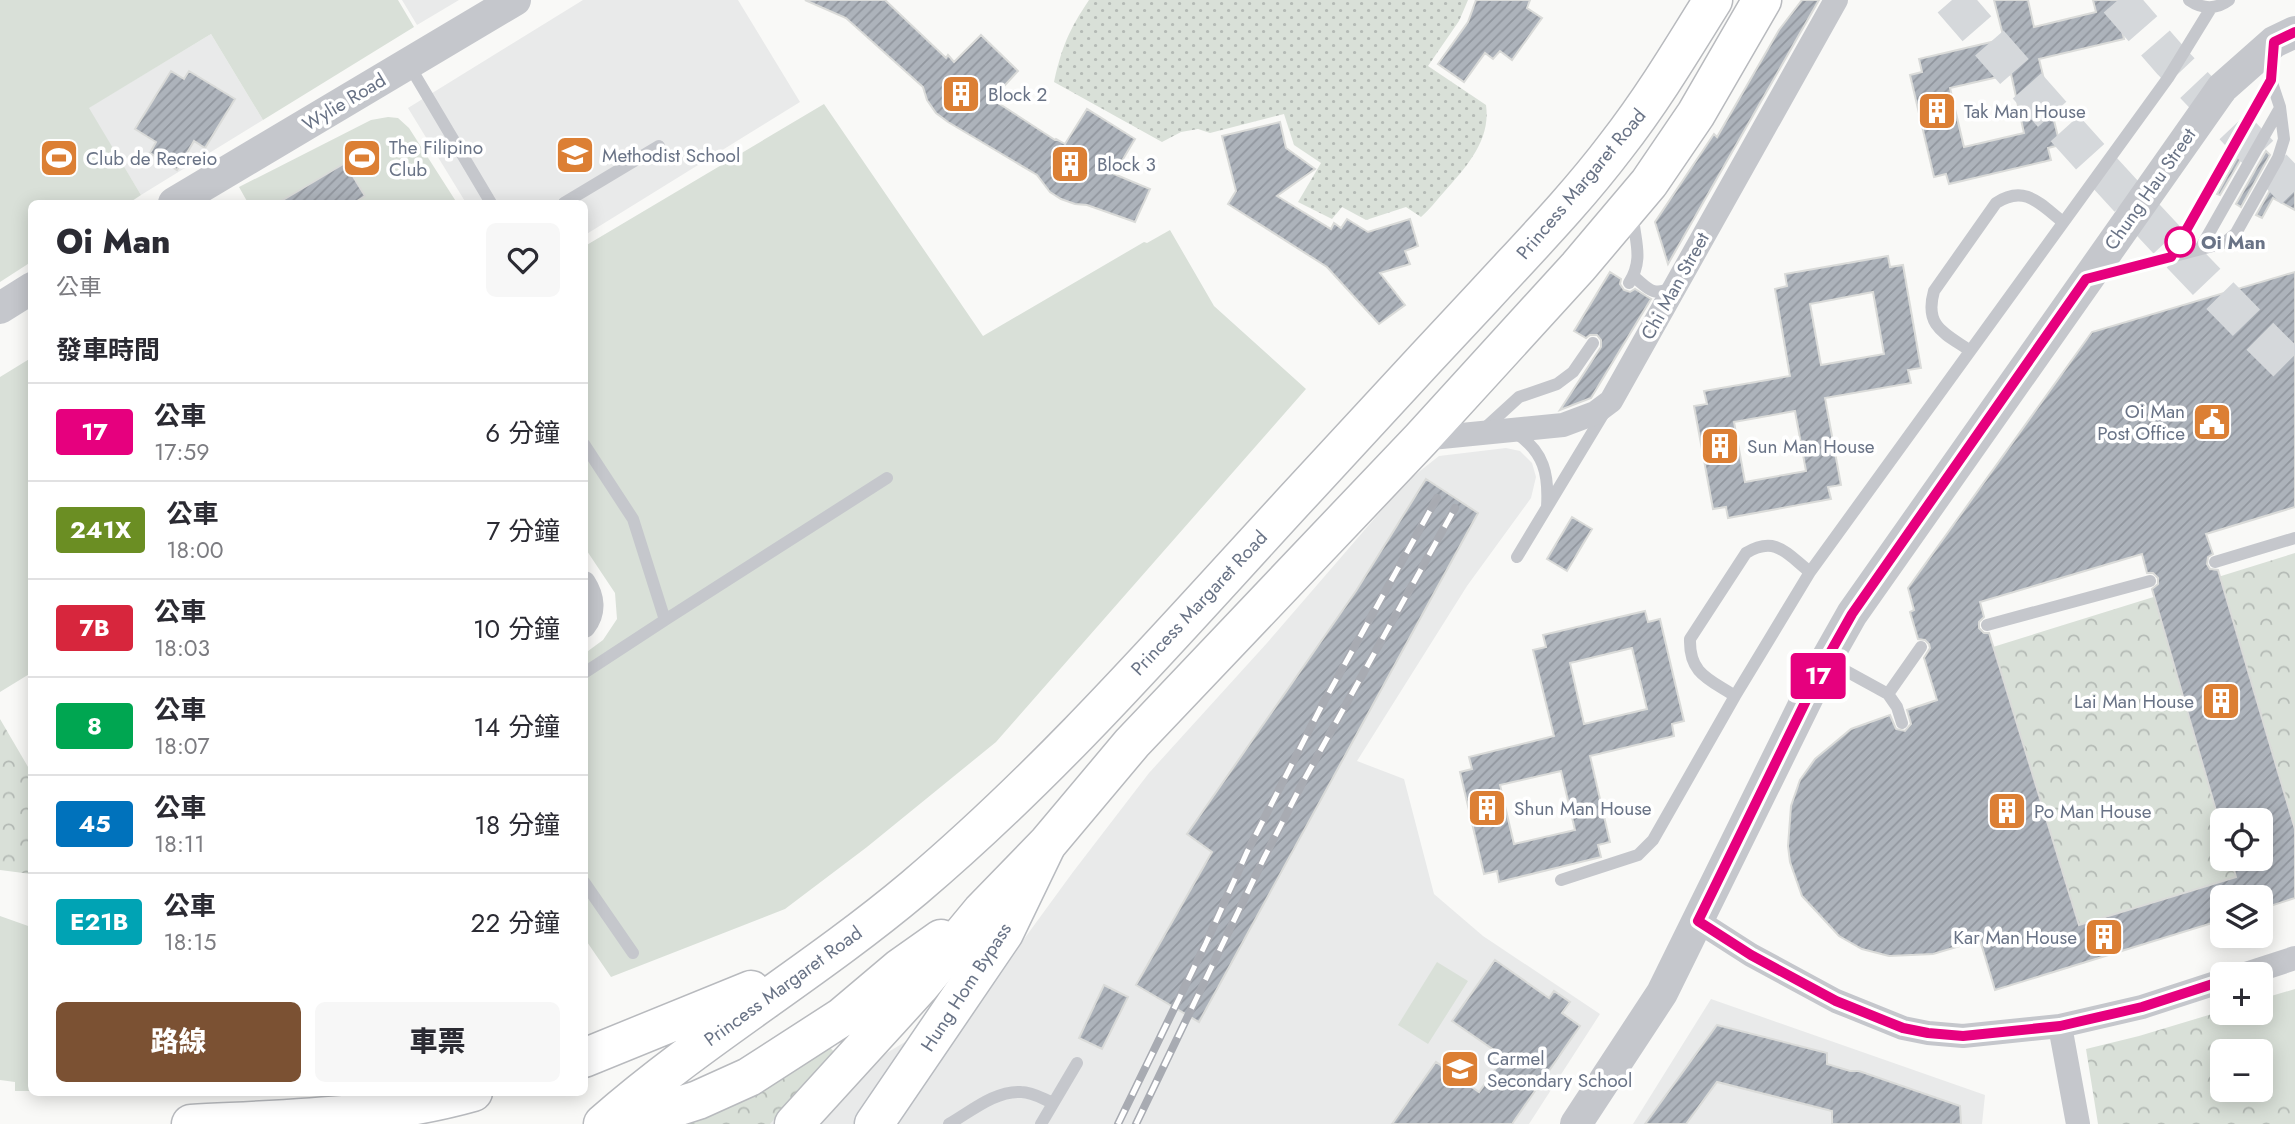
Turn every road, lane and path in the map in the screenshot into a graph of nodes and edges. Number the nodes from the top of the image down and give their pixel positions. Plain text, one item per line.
1 (514, 0) edge
2 (1713, 0) edge
3 (1762, 0) edge
4 (1836, 0) edge
5 (2189, 0) edge
6 (2229, 0) edge
7 (2211, 8) junction
8 (2284, 37) edge
9 (409, 64) junction
10 (2271, 80) junction
11 (2280, 107) junction
12 (659, 146) dead end
13 (179, 200) edge
14 (489, 200) edge
15 (569, 200) edge
16 (1632, 202) junction
17 (2063, 222) junction
18 (2200, 250) junction
19 (2171, 257) junction
20 (2086, 279) junction
21 (1675, 286) junction
22 (28, 290) edge
23 (0, 308) edge
24 (1593, 343) dead end
25 (1969, 350) junction
26 (1611, 401) junction
27 (1514, 432) junction
28 (1479, 434) junction
29 (1421, 439) junction
30 (588, 450) edge
31 (887, 478) dead end
32 (1546, 511) junction
33 (2295, 538) edge
34 (1517, 557) dead end
35 (2215, 562) dead end
36 (1810, 572) junction
37 (2150, 581) dead end
38 (588, 592) edge
39 (665, 620) junction
40 (588, 621) edge
41 (1987, 625) dead end
42 (1921, 647) dead end
43 (1826, 660) junction
44 (588, 670) edge
45 (1888, 694) junction
46 (1735, 696) junction
47 (1902, 723) dead end
48 (1048, 843) junction
49 (1561, 880) dead end
50 (588, 888) edge
51 (982, 911) junction
52 (1698, 921) junction
53 (633, 953) dead end
54 (2295, 958) edge
55 (821, 961) junction
56 (2273, 965) edge
57 (2210, 985) edge
58 (2060, 1026) junction
59 (588, 1056) edge
60 (1077, 1063) dead end
61 (456, 1096) edge
62 (1053, 1104) junction
63 (628, 1111) edge
64 (799, 1119) edge
65 (191, 1124) edge
66 (603, 1124) edge
67 (874, 1124) edge
68 (949, 1124) edge
69 (1041, 1124) edge
70 (1576, 1124) edge
71 (2078, 1124) edge

1 - 9 street, Wylie Road
2 - 55 main road, Princess Margaret Road
3 - 16 main road
4 - 21 street, Chi Man Street
5 - 7 lane
6 - 7 lane
7 - 17 lane
8 - 10 lane
8 - 20 street, Chung Hau Street
9 - 13 street, Wylie Road
9 - 14 lane
10 - 11 lane
10 - 19 lane
11 - 18 lane
11 - 18 lane
12 - 15 lane
16 - 21 lane
16 - 29 main road
17 - 25 lane
17 - 25 lane
18 - 19 lane
19 - 20 lane
20 - 43 street, Chung Hau Street
21 - 26 street, Chi Man Street
22 - 23 street
24 - 28 lane
25 - 36 lane
26 - 27 street
26 - 32 lane
27 - 28 street
27 - 32 lane
28 - 29 street
29 - 48 main road
30 - 39 lane
31 - 39 lane
32 - 34 lane
33 - 35 lane
36 - 46 lane
36 - 46 lane
37 - 41 lane
38 - 40 street
39 - 44 lane
42 - 45 lane
43 - 45 lane
43 - 52 street, Chung Hau Street
45 - 47 lane
46 - 49 lane
48 - 51 main road
48 - 67 main road, Hung Hom Bypass
50 - 53 lane
51 - 63 main road
51 - 64 main road
52 - 58 street
52 - 70 street, Chung Hau Street
54 - 56 street
55 - 59 main road
55 - 63 main road, Princess Margaret Road
57 - 58 street
58 - 71 street
60 - 62 lane
61 - 65 main road
62 - 68 lane
62 - 69 lane
63 - 66 main road, Princess Margaret Road

